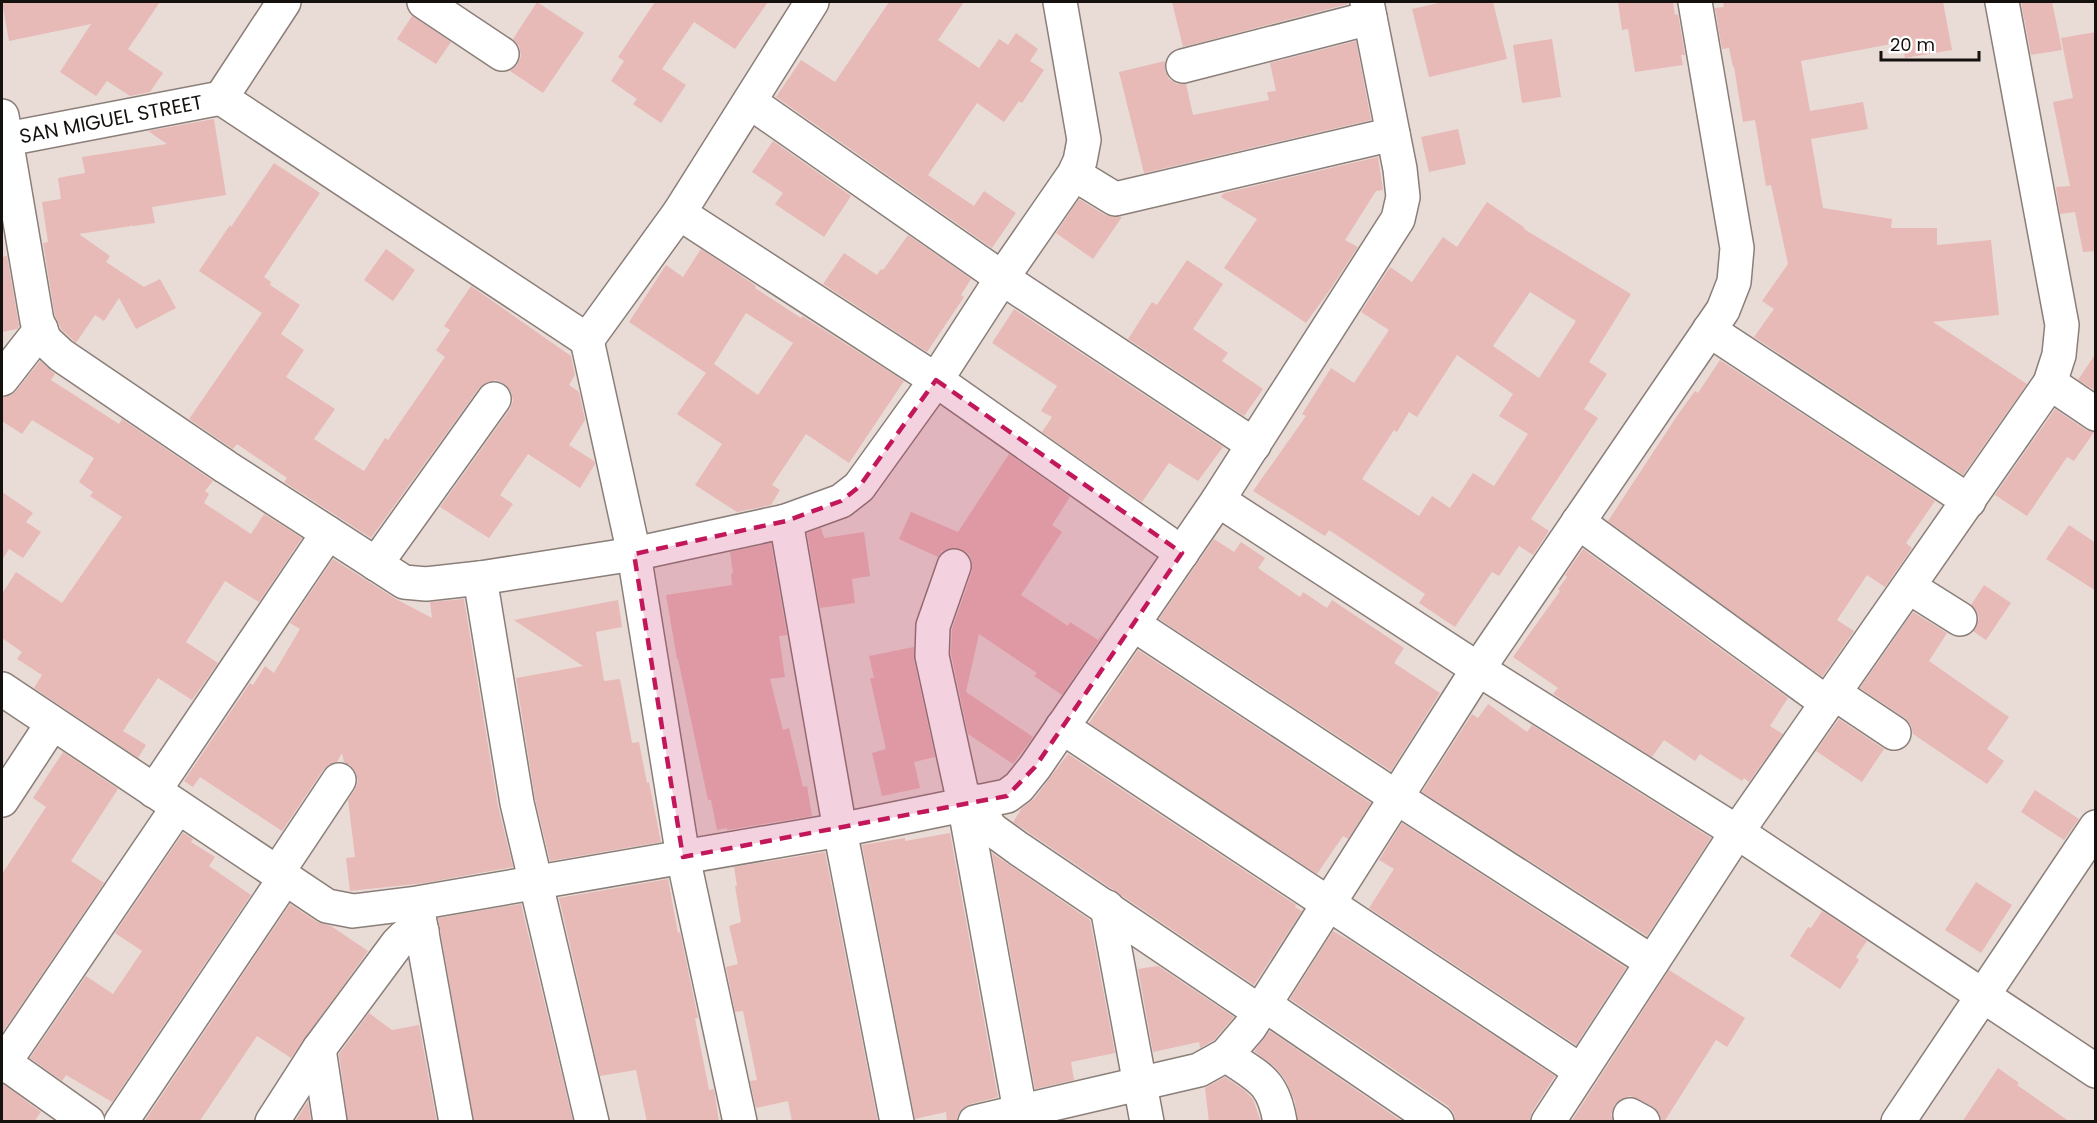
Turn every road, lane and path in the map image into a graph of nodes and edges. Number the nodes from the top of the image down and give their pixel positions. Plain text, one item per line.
1 (284, 2) edge
2 (424, 2) edge
3 (812, 2) edge
4 (1060, 2) edge
5 (1695, 2) edge
6 (2002, 2) edge
7 (1368, 10) edge
8 (502, 54) dead end
9 (1184, 66) dead end
10 (221, 98) junction
11 (750, 102) junction
12 (3, 132) edge
13 (1393, 134) junction
14 (1074, 174) junction
15 (679, 213) junction
16 (1002, 278) junction
17 (41, 329) junction
18 (1709, 330) junction
19 (587, 340) junction
20 (2, 379) edge
21 (936, 380) junction
22 (2050, 383) junction
23 (494, 399) dead end
24 (2096, 414) edge
25 (1254, 445) junction
26 (1218, 500) junction
27 (1969, 501) junction
28 (786, 521) junction
29 (1578, 522) junction
30 (328, 532) junction
31 (1182, 553) junction
32 (634, 554) junction
33 (376, 564) junction
34 (954, 567) dead end
35 (480, 578) junction
36 (1909, 587) junction
37 (1960, 619) dead end
38 (1133, 624) junction
39 (1478, 669) junction
40 (2, 689) edge
41 (1831, 698) junction
42 (52, 724) junction
43 (1062, 727) junction
44 (1894, 733) dead end
45 (339, 780) dead end
46 (1396, 797) junction
47 (166, 799) junction
48 (2, 800) edge
49 (970, 802) junction
50 (2096, 827) edge
51 (840, 830) junction
52 (1737, 832) junction
53 (683, 857) junction
54 (281, 875) junction
55 (537, 884) junction
56 (1329, 903) junction
57 (1107, 907) junction
58 (419, 917) junction
59 (1652, 962) junction
60 (1982, 996) junction
61 (1262, 1008) junction
62 (319, 1049) junction
63 (1226, 1055) junction
64 (2, 1063) edge
65 (1581, 1071) junction
66 (2096, 1071) edge
67 (1139, 1084) junction
68 (1021, 1117) edge
69 (88, 1122) edge
70 (121, 1122) edge
71 (272, 1122) edge
72 (330, 1122) edge
73 (456, 1122) edge
74 (592, 1122) edge
75 (740, 1122) edge
76 (897, 1122) edge
77 (975, 1122) edge
78 (1148, 1122) edge
79 (1280, 1122) edge
80 (1437, 1122) edge
81 (1548, 1122) edge
82 (1899, 1122) edge

1 - 10 street
2 - 8 street
3 - 11 street
4 - 14 street
5 - 18 street
6 - 22 street
7 - 9 street
7 - 13 street
10 - 12 street, SAN MIGUEL STREET
10 - 19 street
11 - 15 street
11 - 16 street
12 - 17 street
13 - 14 street
13 - 25 street
14 - 16 street
15 - 19 street
15 - 21 street
16 - 21 street
16 - 25 street
17 - 20 street
17 - 30 street
18 - 27 street
18 - 29 street
19 - 32 street
21 - 28 street
21 - 31 street
22 - 24 street
22 - 27 street
23 - 33 street
25 - 26 street
26 - 31 street
26 - 39 street
27 - 36 street
28 - 32 street
28 - 51 street
29 - 39 street
29 - 41 street
30 - 33 street
30 - 47 street
31 - 38 street
32 - 35 street
32 - 53 street
33 - 35 street
34 - 49 street
35 - 55 street
36 - 37 street
36 - 41 street
38 - 43 street
38 - 46 street
39 - 46 street
39 - 52 street
40 - 42 street
41 - 44 street
41 - 52 street
42 - 47 street
42 - 48 street
43 - 49 street
43 - 56 street
45 - 54 street
46 - 56 street
46 - 59 street
47 - 54 street
47 - 64 street
49 - 51 street
49 - 57 street
49 - 68 street
50 - 60 street
51 - 53 street
51 - 76 street
52 - 59 street
52 - 60 street
53 - 55 street
53 - 75 street
54 - 58 street
54 - 70 street
55 - 58 street
55 - 74 street
56 - 61 street
56 - 65 street
57 - 61 street
57 - 67 street
58 - 62 street
58 - 73 street
59 - 65 street
60 - 66 street
60 - 82 street
61 - 63 street
61 - 80 street
62 - 71 street
62 - 72 street
63 - 67 street
63 - 79 street
64 - 69 street
65 - 81 street
67 - 68 street
67 - 78 street
68 - 77 street

